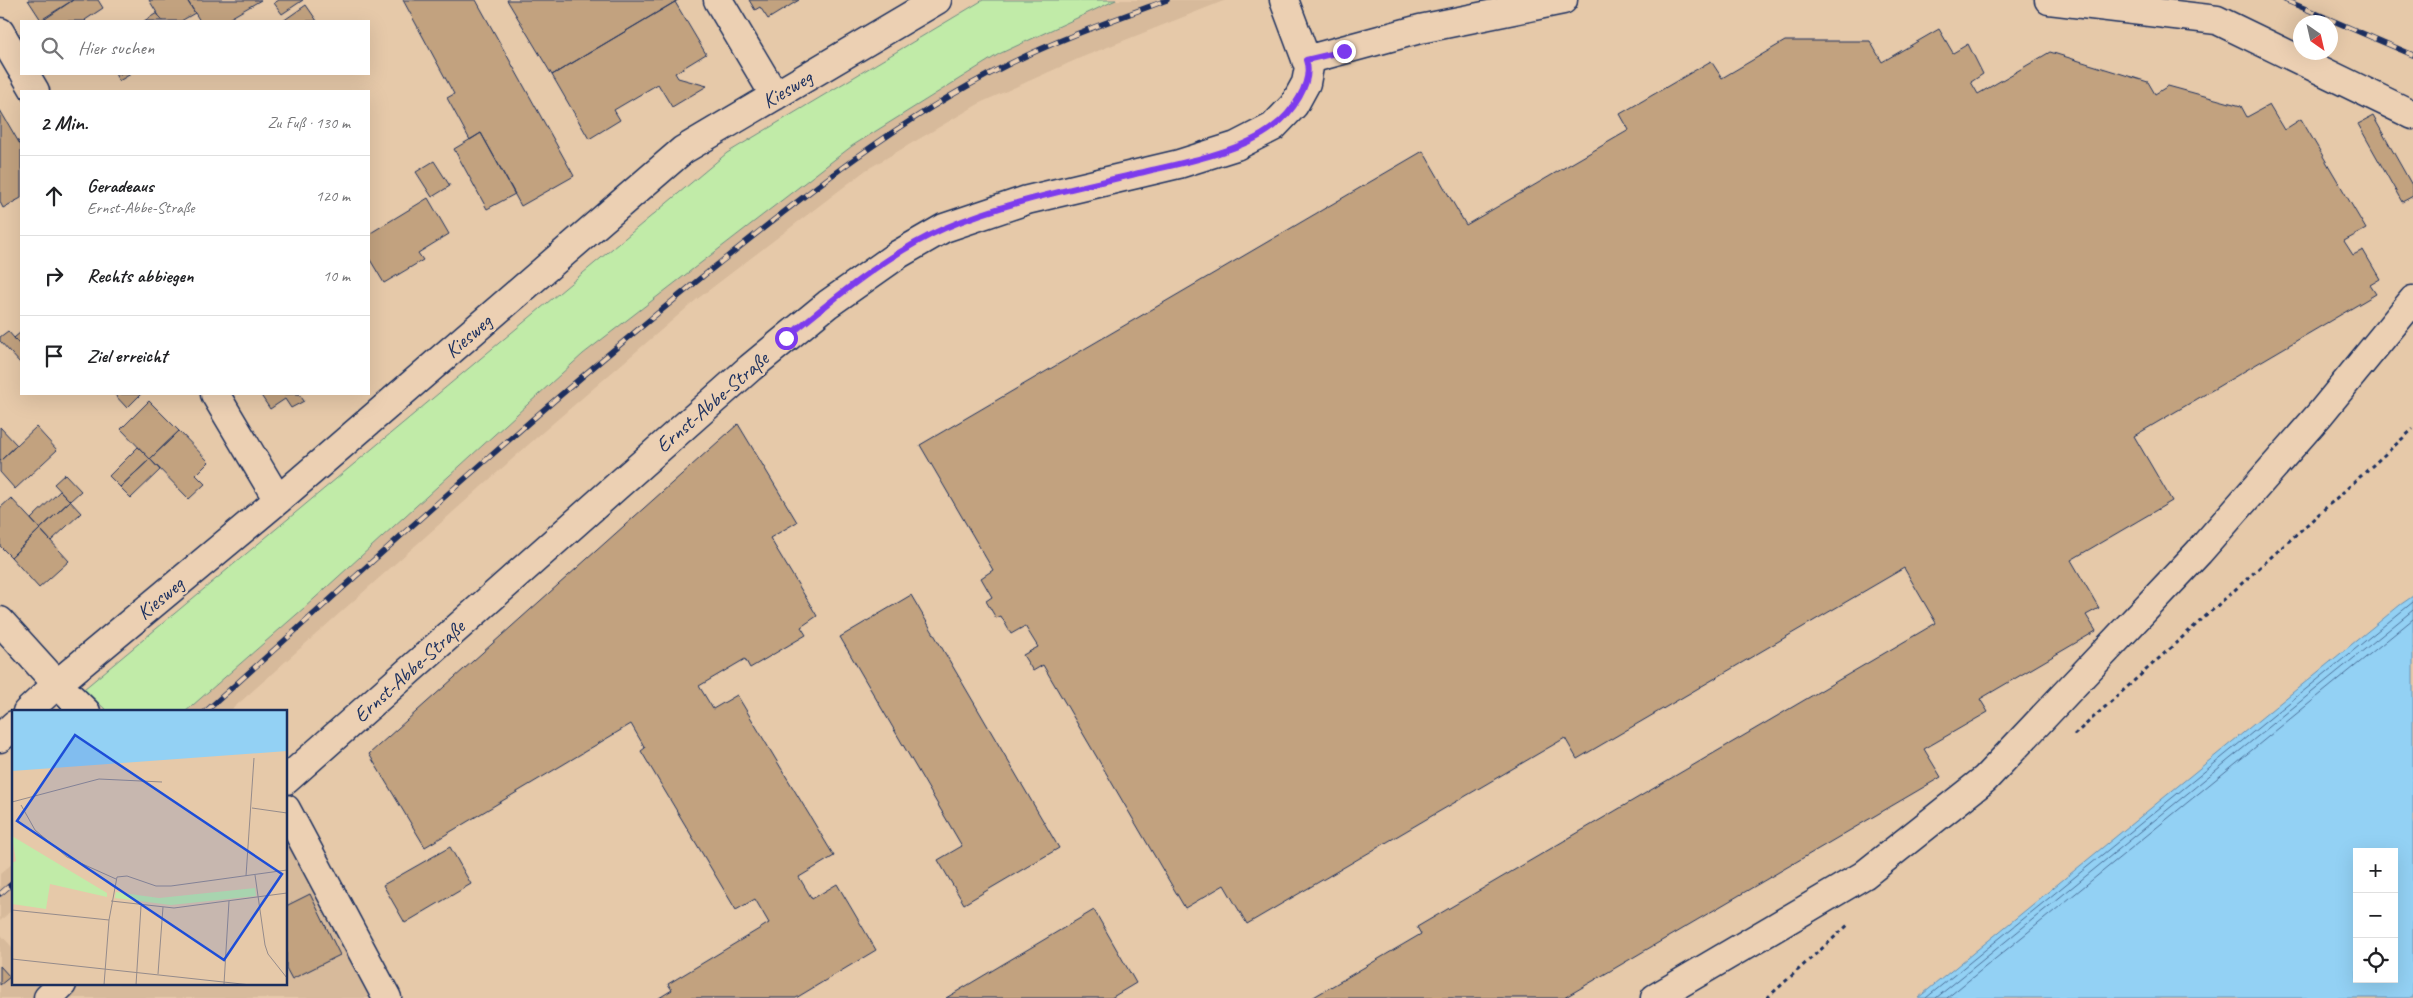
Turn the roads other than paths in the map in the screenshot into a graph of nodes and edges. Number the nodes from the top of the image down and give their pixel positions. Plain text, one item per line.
1 (718, 0) edge
2 (937, 0) edge
3 (1284, 0) edge
4 (1563, 0) edge
5 (2049, 0) edge
6 (0, 32) edge
7 (1303, 49) junction
8 (20, 66) edge
9 (26, 75) edge
10 (34, 90) edge
11 (775, 96) junction
12 (2413, 115) edge
13 (2413, 300) edge
14 (216, 395) edge
15 (278, 500) junction
16 (0, 621) edge
17 (73, 699) edge
18 (34, 710) edge
19 (12, 727) edge
20 (0, 738) edge
21 (288, 778) edge
22 (288, 813) edge
23 (60, 986) edge
24 (48, 998) edge
25 (387, 998) edge
26 (1655, 998) edge

1 - 11 street
2 - 11 street, Kiesweg
3 - 7 street, Ernst-Abbe-Straße
4 - 7 street
5 - 12 street
6 - 8 street
7 - 21 street, Ernst-Abbe-Straße
9 - 10 street
11 - 15 street, Kiesweg
13 - 26 street
14 - 15 street
15 - 17 street, Kiesweg
16 - 17 street
17 - 18 street, Kiesweg
19 - 20 street
22 - 25 street
23 - 24 street

